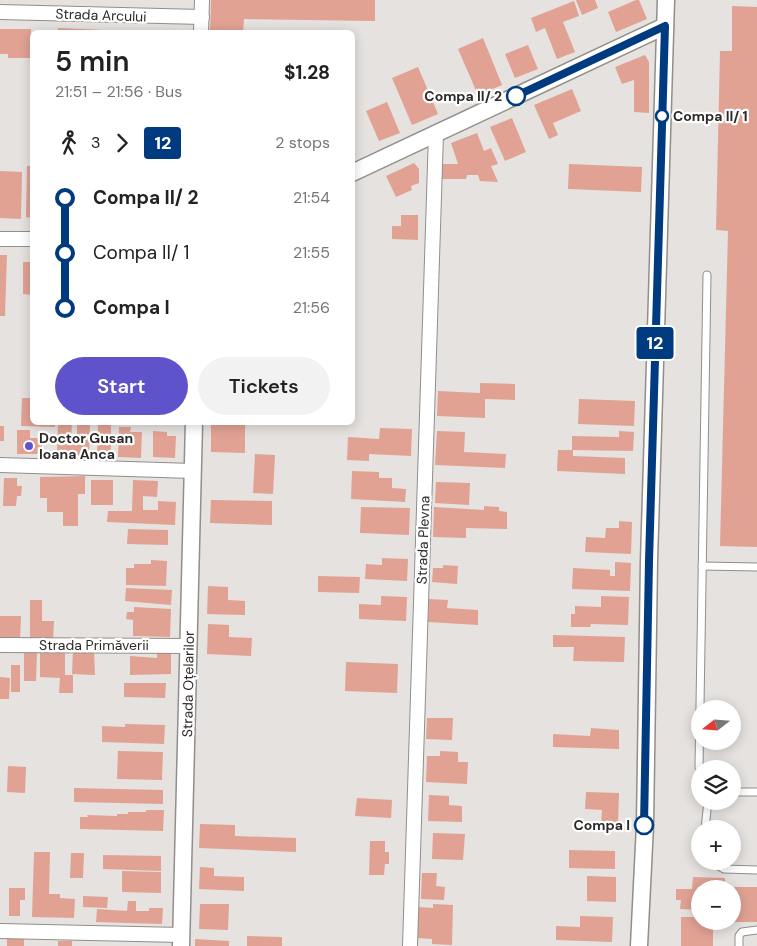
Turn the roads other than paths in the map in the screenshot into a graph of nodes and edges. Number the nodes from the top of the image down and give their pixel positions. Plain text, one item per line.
1 (202, 0) edge
2 (666, 0) edge
3 (0, 12) edge
4 (202, 17) junction
5 (665, 26) junction
6 (201, 30) edge
7 (436, 134) junction
8 (355, 172) edge
9 (0, 239) edge
10 (30, 239) edge
11 (707, 275) dead end
12 (194, 425) edge
13 (0, 465) edge
14 (193, 471) junction
15 (702, 566) junction
16 (757, 567) edge
17 (0, 645) edge
18 (189, 646) junction
19 (699, 760) edge
20 (741, 792) edge
21 (757, 792) edge
22 (741, 870) edge
23 (757, 870) edge
24 (757, 930) edge
25 (0, 931) edge
26 (181, 941) edge
27 (410, 946) edge
28 (639, 946) edge
29 (738, 946) edge

1 - 4 street
2 - 5 street
3 - 4 street, Strada Arcului
4 - 6 street
5 - 7 street
5 - 28 street
7 - 8 street
7 - 27 street, Strada Plevna
9 - 10 street
11 - 15 lane
12 - 14 street, Strada Oțelarilor
13 - 14 street
14 - 18 street, Strada Oțelarilor
15 - 16 lane
15 - 19 lane
17 - 18 street, Strada Primăverii
18 - 26 street, Strada Oțelarilor
20 - 21 lane
22 - 23 lane
24 - 29 lane
25 - 26 street

